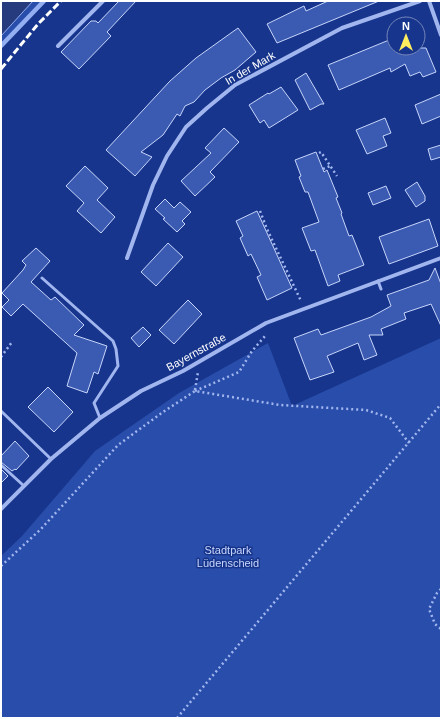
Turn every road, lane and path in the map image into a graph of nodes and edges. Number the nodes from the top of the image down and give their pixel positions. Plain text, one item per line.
1 (103, 1) edge
2 (420, 1) edge
3 (429, 1) edge
4 (441, 35) edge
5 (58, 46) dead end
6 (319, 153) dead end
7 (330, 166) junction
8 (323, 169) dead end
9 (337, 176) dead end
10 (260, 211) dead end
11 (127, 258) dead end
12 (441, 258) edge
13 (42, 278) dead end
14 (378, 281) junction
15 (381, 289) dead end
16 (304, 309) junction
17 (270, 330) dead end
18 (12, 342) dead end
19 (1, 357) edge
20 (199, 362) junction
21 (195, 391) junction
22 (441, 404) edge
23 (1, 411) edge
24 (100, 418) junction
25 (409, 443) junction
26 (51, 459) junction
27 (1, 465) edge
28 (24, 486) junction
29 (1, 509) edge
30 (1, 566) edge
31 (441, 589) edge
32 (441, 629) edge
33 (177, 718) edge

1 - 5 street
2 - 11 street, In der Mark
3 - 4 street
6 - 7 path
7 - 8 path
7 - 9 path
10 - 16 path
12 - 14 street, Bayernstraße
13 - 24 lane
14 - 15 lane
14 - 16 street, Bayernstraße
16 - 20 street, Bayernstraße
17 - 21 path
18 - 19 path
20 - 21 path
20 - 24 street, Bayernstraße
21 - 25 path
21 - 30 path
22 - 25 path
23 - 26 lane
24 - 26 street, Bayernstraße
25 - 33 path
26 - 28 street, Bayernstraße
27 - 28 lane
28 - 29 street, Bayernstraße
31 - 32 path

